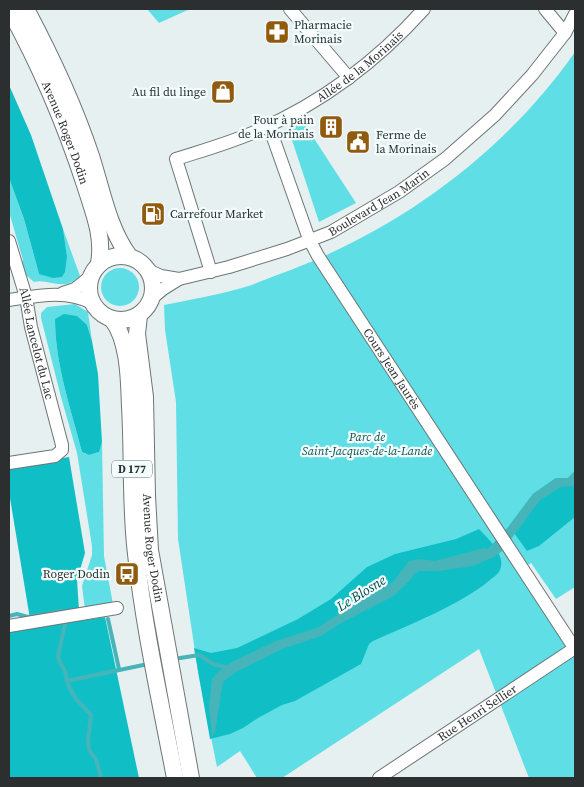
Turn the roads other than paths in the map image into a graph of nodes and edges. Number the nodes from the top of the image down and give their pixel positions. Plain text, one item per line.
1 (9, 9) edge
2 (26, 9) edge
3 (290, 9) edge
4 (424, 9) edge
5 (545, 9) edge
6 (575, 14) edge
7 (565, 33) junction
8 (349, 78) junction
9 (268, 126) junction
10 (309, 239) junction
11 (9, 241) edge
12 (128, 256) junction
13 (99, 263) junction
14 (148, 270) junction
15 (212, 272) junction
16 (90, 277) junction
17 (179, 279) junction
18 (61, 294) junction
19 (26, 297) junction
20 (151, 299) junction
21 (9, 300) edge
22 (92, 303) junction
23 (139, 314) junction
24 (112, 319) junction
25 (9, 463) edge
26 (117, 608) dead end
27 (154, 620) junction
28 (9, 626) edge
29 (575, 648) edge
30 (172, 719) junction
31 (175, 778) edge
32 (190, 778) edge
33 (379, 778) edge

1 - 13 main road, Avenue Roger Dodin
2 - 12 main road, Avenue Roger Dodin
3 - 8 street
4 - 8 street, Allée de la Morinais
5 - 7 street
6 - 7 street, Boulevard Jean Marin
7 - 10 street, Boulevard Jean Marin
8 - 9 street, Allée de la Morinais
9 - 10 street, Cours Jean Jaurès
9 - 15 street, Allée de la Morinais
10 - 15 street, Boulevard Jean Marin
10 - 29 street, Cours Jean Jaurès
11 - 19 street, Allée Lancelot du Lac
12 - 13 main road
12 - 14 main road
13 - 16 main road
14 - 17 street, Boulevard Jean Marin
14 - 20 main road
15 - 17 street, Boulevard Jean Marin
16 - 18 street
16 - 22 main road
17 - 20 street, Boulevard Jean Marin
18 - 19 street
18 - 22 street
19 - 21 street
19 - 25 street, Allée Lancelot du Lac
20 - 23 main road
22 - 24 main road
23 - 24 main road
23 - 27 main road, Avenue Roger Dodin / D 177
24 - 27 main road, Avenue Roger Dodin / D 177
26 - 28 street
27 - 30 main road, Avenue Roger Dodin
29 - 33 street, Rue Henri Sellier
30 - 31 main road, Avenue Roger Dodin
30 - 32 main road, Avenue Roger Dodin

